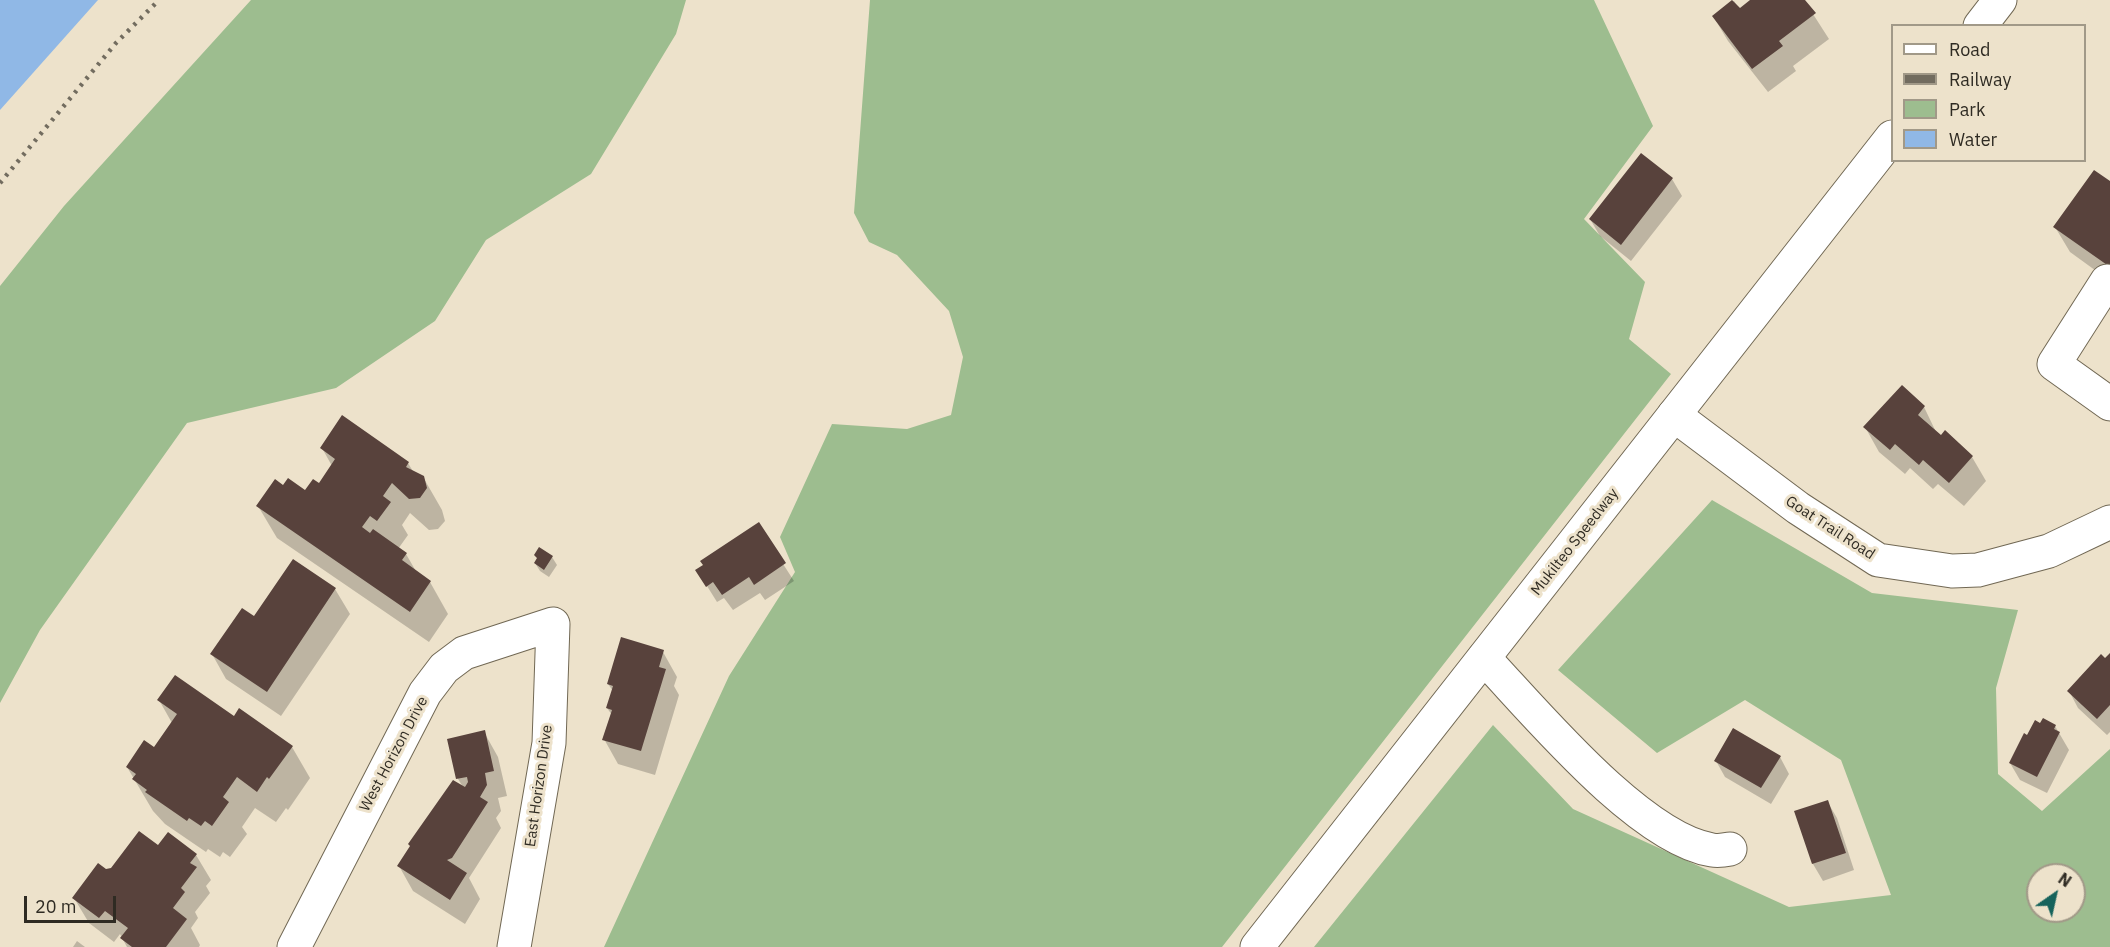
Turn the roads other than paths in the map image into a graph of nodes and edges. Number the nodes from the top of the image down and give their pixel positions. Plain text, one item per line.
1 (2000, 0) edge
2 (1982, 24) edge
3 (1891, 140) edge
4 (2107, 281) dead end
5 (2110, 404) edge
6 (1674, 416) junction
7 (2110, 522) edge
8 (553, 624) joint
9 (1484, 658) junction
10 (1730, 849) dead end
11 (294, 947) edge
12 (514, 947) edge
13 (1257, 947) edge

1 - 2 street
3 - 6 street, Mukilteo Speedway
4 - 5 street
6 - 7 street, Goat Trail Road
6 - 9 street, Mukilteo Speedway
8 - 11 street, West Horizon Drive
8 - 12 street, East Horizon Drive
9 - 10 street
9 - 13 street, Mukilteo Speedway

